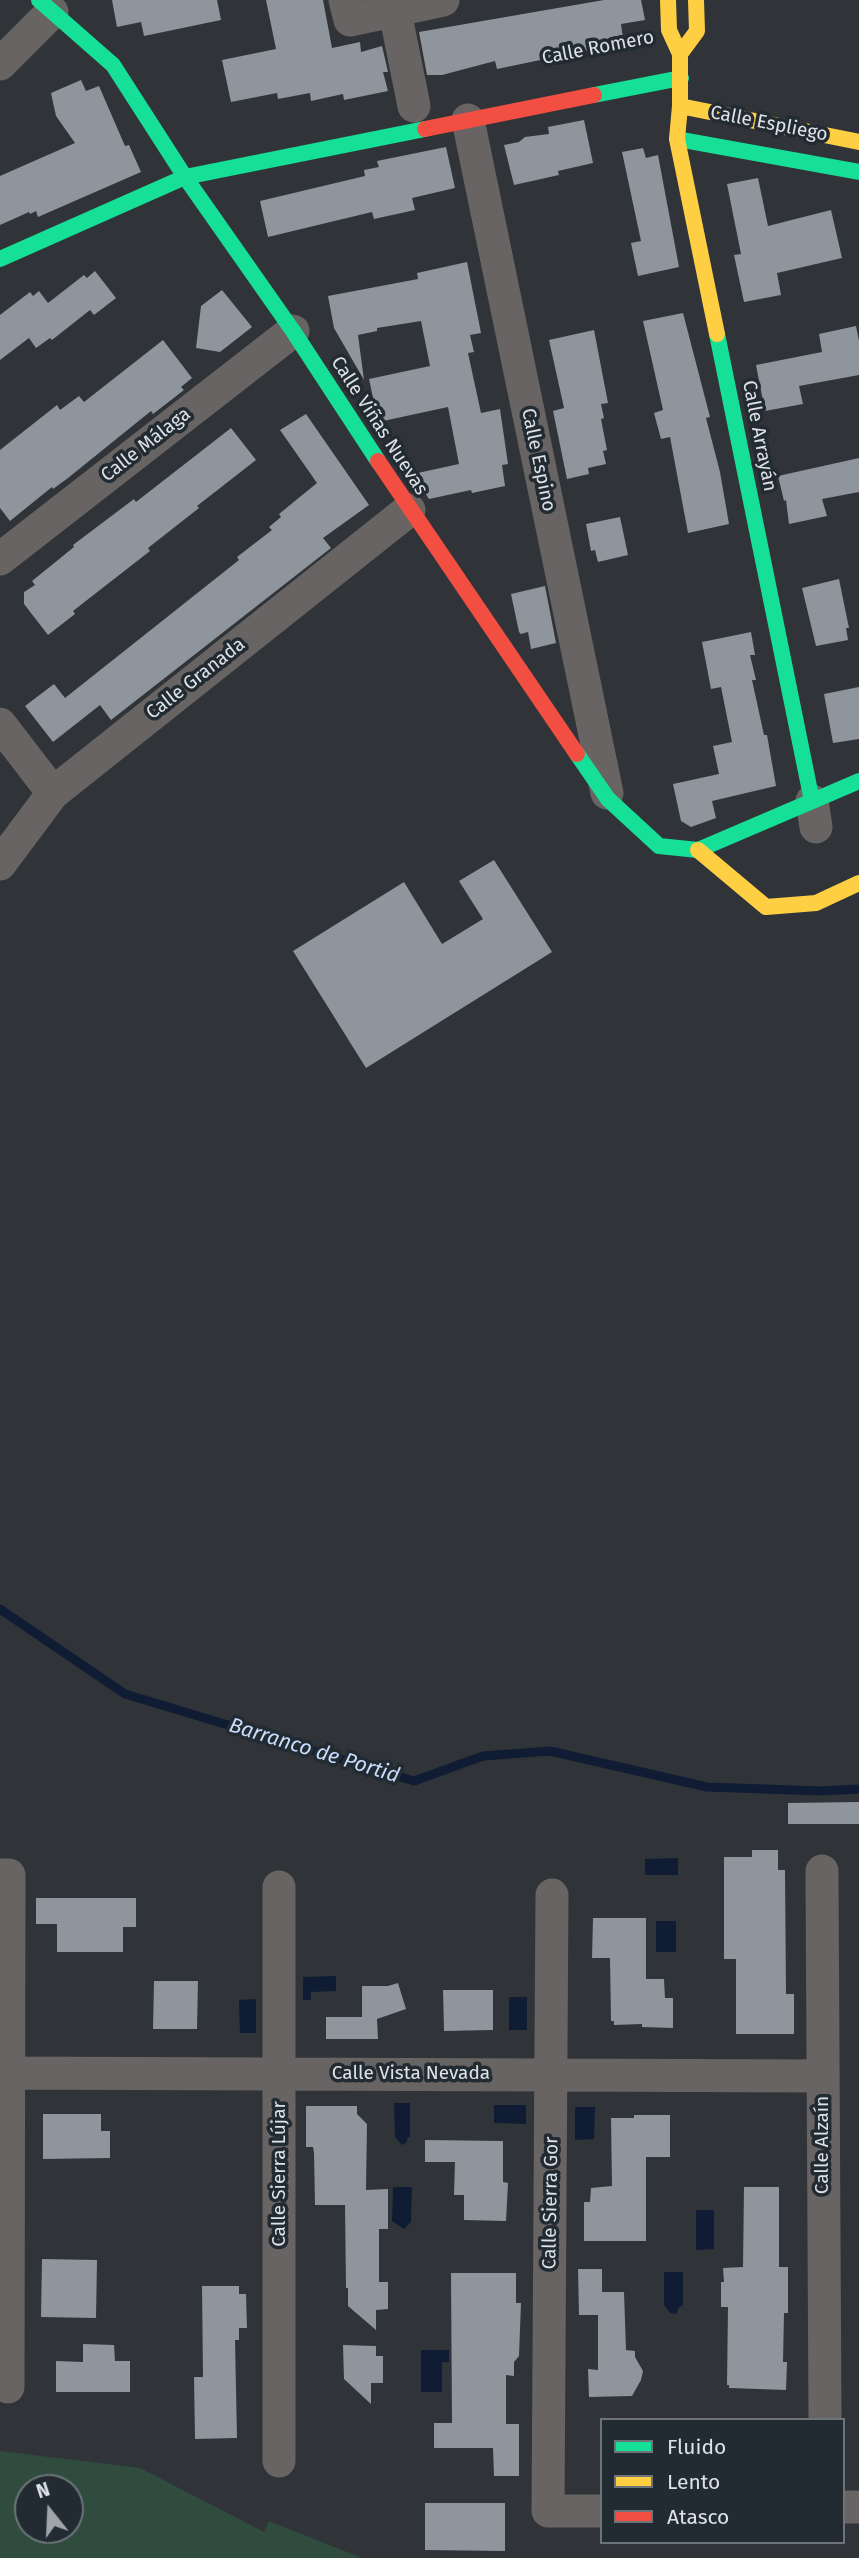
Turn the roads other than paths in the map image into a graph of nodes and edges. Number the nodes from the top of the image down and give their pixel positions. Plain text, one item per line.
1 (345, 0) edge
2 (443, 0) edge
3 (668, 0) edge
4 (696, 0) edge
5 (46, 6) edge
6 (394, 7) junction
7 (674, 55) junction
8 (0, 64) edge
9 (681, 78) junction
10 (414, 106) dead end
11 (680, 106) junction
12 (468, 120) junction
13 (677, 139) junction
14 (858, 164) edge
15 (185, 177) junction
16 (0, 259) edge
17 (293, 331) junction
18 (409, 510) junction
19 (0, 559) edge
20 (0, 724) edge
21 (859, 780) edge
22 (53, 793) junction
23 (608, 799) junction
24 (815, 820) junction
25 (698, 850) junction
26 (0, 864) edge
27 (859, 883) edge
28 (822, 1871) dead end
29 (4, 1875) edge
30 (279, 1887) dead end
31 (552, 1895) dead end
32 (4, 2073) edge
33 (280, 2074) junction
34 (552, 2075) junction
35 (823, 2076) junction
36 (8, 2387) dead end
37 (825, 2418) edge
38 (279, 2461) dead end
39 (600, 2511) edge

1 - 6 street
2 - 6 street
3 - 7 street, Calle Romero
4 - 7 street
5 - 8 street
5 - 15 street, Calle Viñas Nuevas
6 - 10 street
7 - 9 street, Calle Romero
9 - 11 street, Calle Arrayán
9 - 12 street
11 - 13 street, Calle Arrayán
11 - 14 street, Calle Espliego
12 - 15 street
12 - 23 street, Calle Espino
13 - 14 street, Calle Espliego
13 - 24 street, Calle Arrayán
15 - 16 street
15 - 17 street, Calle Viñas Nuevas
17 - 18 street, Calle Viñas Nuevas
17 - 19 street, Calle Málaga
18 - 22 street, Calle Granada
18 - 23 street, Calle Viñas Nuevas
20 - 22 street
21 - 24 street
22 - 26 street, Calle Granada
23 - 25 street, Calle Viñas Nuevas
24 - 25 street
25 - 27 street
28 - 35 street, Calle Alzaín
29 - 32 street
30 - 33 street, Calle Sierra Lújar
31 - 34 street, Calle Sierra Gor
32 - 33 street, Calle Vista Nevada
32 - 36 street
33 - 34 street, Calle Vista Nevada
33 - 38 street, Calle Sierra Lújar
34 - 35 street, Calle Vista Nevada
34 - 39 street, Calle Sierra Gor
35 - 37 street, Calle Alzaín

